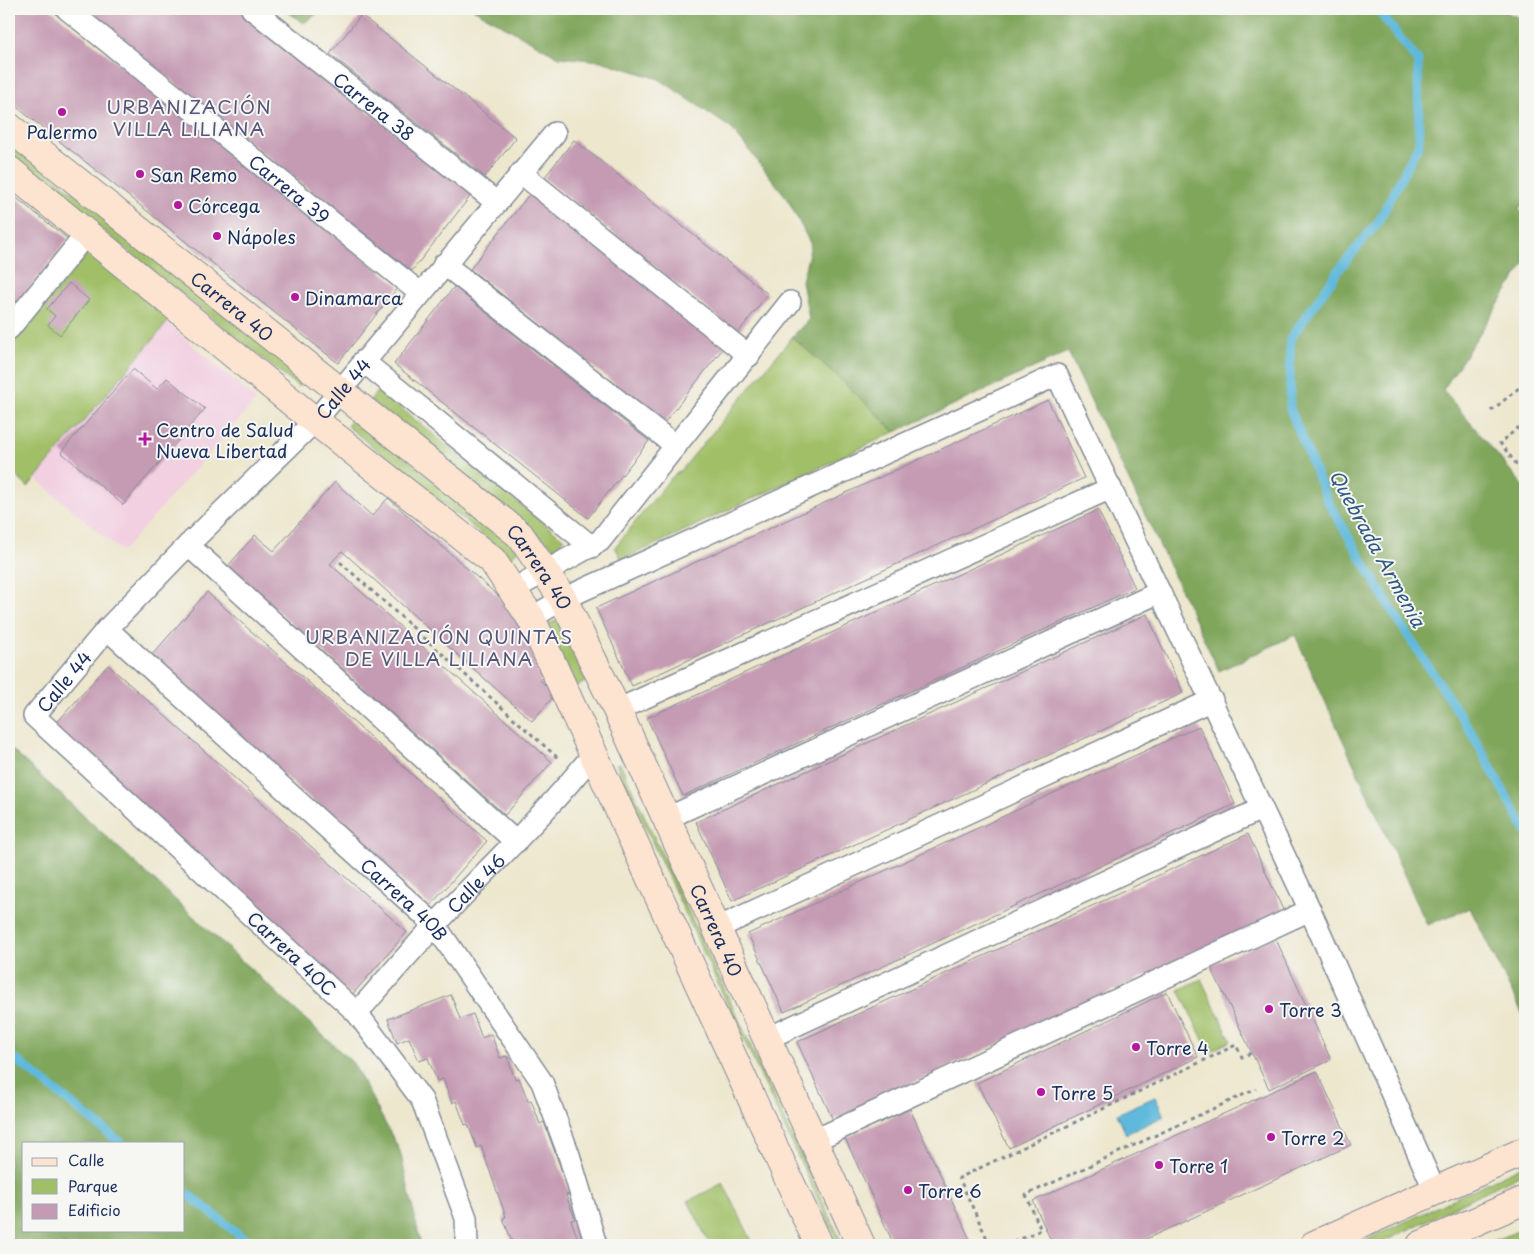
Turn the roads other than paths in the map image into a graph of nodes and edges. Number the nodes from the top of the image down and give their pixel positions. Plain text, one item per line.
1 (67, 9) edge
2 (252, 9) edge
3 (9, 127) edge
4 (555, 133) dead end
5 (9, 170) edge
6 (522, 173) junction
7 (496, 202) junction
8 (87, 233) junction
9 (444, 264) junction
10 (420, 293) junction
11 (790, 302) dead end
12 (9, 329) edge
13 (749, 356) junction
14 (363, 361) junction
15 (338, 392) junction
16 (315, 421) junction
17 (676, 446) junction
18 (1111, 488) junction
19 (188, 544) junction
20 (592, 547) junction
21 (545, 570) junction
22 (512, 590) junction
23 (1160, 592) junction
24 (563, 599) junction
25 (531, 618) junction
26 (107, 629) junction
27 (1212, 700) junction
28 (617, 710) junction
29 (34, 716) joint
30 (594, 753) junction
31 (1261, 809) junction
32 (665, 819) junction
33 (516, 842) junction
34 (1310, 910) junction
35 (435, 925) junction
36 (715, 929) junction
37 (357, 1013) junction
38 (766, 1039) junction
39 (814, 1142) junction
40 (1525, 1151) edge
41 (1435, 1191) junction
42 (1525, 1200) edge
43 (467, 1245) edge
44 (596, 1245) edge
45 (820, 1245) edge
46 (861, 1245) edge
47 (1314, 1245) edge
48 (1421, 1245) edge

1 - 10 street, Carrera 39
2 - 7 street, Carrera 38
3 - 15 street, Carrera 40
4 - 6 street, Calle 44
5 - 8 street, Carrera 40
6 - 7 street, Calle 44
6 - 13 street
7 - 9 street, Calle 44
8 - 12 street
8 - 16 street, Carrera 40
9 - 10 street, Calle 44
9 - 17 street
10 - 14 street, Calle 44
11 - 13 street
13 - 17 street
14 - 15 street, Calle 44
14 - 20 street
15 - 16 street, Calle 44
15 - 21 street, Carrera 40
16 - 19 street, Calle 44
16 - 22 street, Carrera 40
17 - 20 street
18 - 23 street
18 - 24 street
18 - 28 street
19 - 26 street, Calle 44
19 - 33 street
20 - 21 street
21 - 22 street
21 - 24 street, Carrera 40
22 - 25 street, Carrera 40
23 - 27 street
23 - 32 street
24 - 25 street
24 - 28 street, Carrera 40
25 - 30 street, Carrera 40
26 - 29 street, Calle 44
26 - 35 street, Carrera 40B
27 - 31 street
27 - 36 street
28 - 32 street, Carrera 40
29 - 37 street, Carrera 40C
30 - 33 street, Calle 46
30 - 45 street, Carrera 40
31 - 34 street
31 - 38 street
32 - 36 street, Carrera 40
33 - 35 street, Calle 46
34 - 39 street
34 - 41 street
35 - 37 street, Calle 46
35 - 44 street, Carrera 40B
36 - 38 street, Carrera 40
37 - 43 street, Carrera 40C
38 - 39 street, Carrera 40
39 - 46 street, Carrera 40
40 - 41 street
41 - 47 street
42 - 48 street

